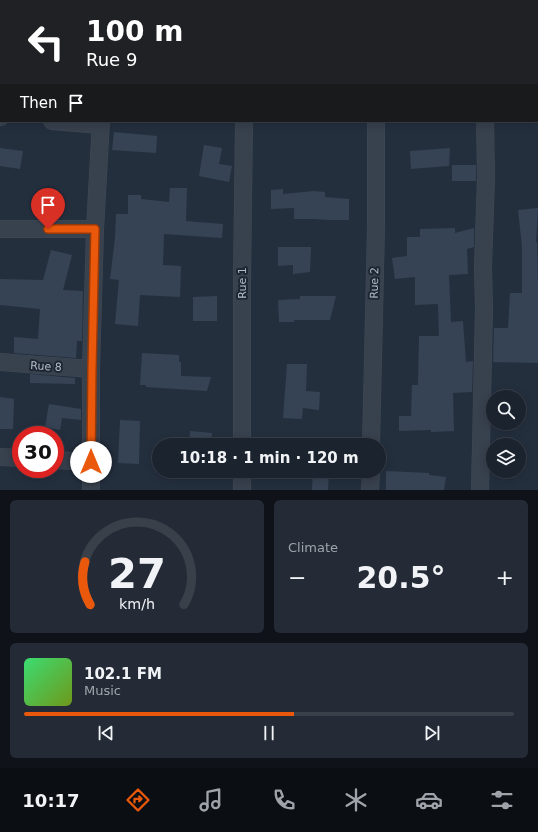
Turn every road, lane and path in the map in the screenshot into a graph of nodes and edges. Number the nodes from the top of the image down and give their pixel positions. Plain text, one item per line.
1 (76, 122) edge
2 (244, 122) edge
3 (376, 122) edge
4 (485, 122) edge
5 (101, 123) edge
6 (0, 229) edge
7 (95, 229) junction
8 (0, 362) edge
9 (92, 369) junction
10 (242, 438) edge
11 (371, 438) edge
12 (0, 457) edge
13 (12, 458) edge
14 (64, 460) edge
15 (91, 462) junction
16 (242, 478) edge
17 (371, 478) edge
18 (91, 490) edge
19 (242, 490) edge
20 (370, 490) edge
21 (480, 490) edge

1 - 5 street
2 - 10 street, Rue 1
3 - 11 street, Rue 2
4 - 21 street
5 - 7 street
6 - 7 street
7 - 9 street
8 - 9 street, Rue 8
9 - 15 street
12 - 13 street
14 - 15 street
15 - 18 street
16 - 19 street
17 - 20 street

